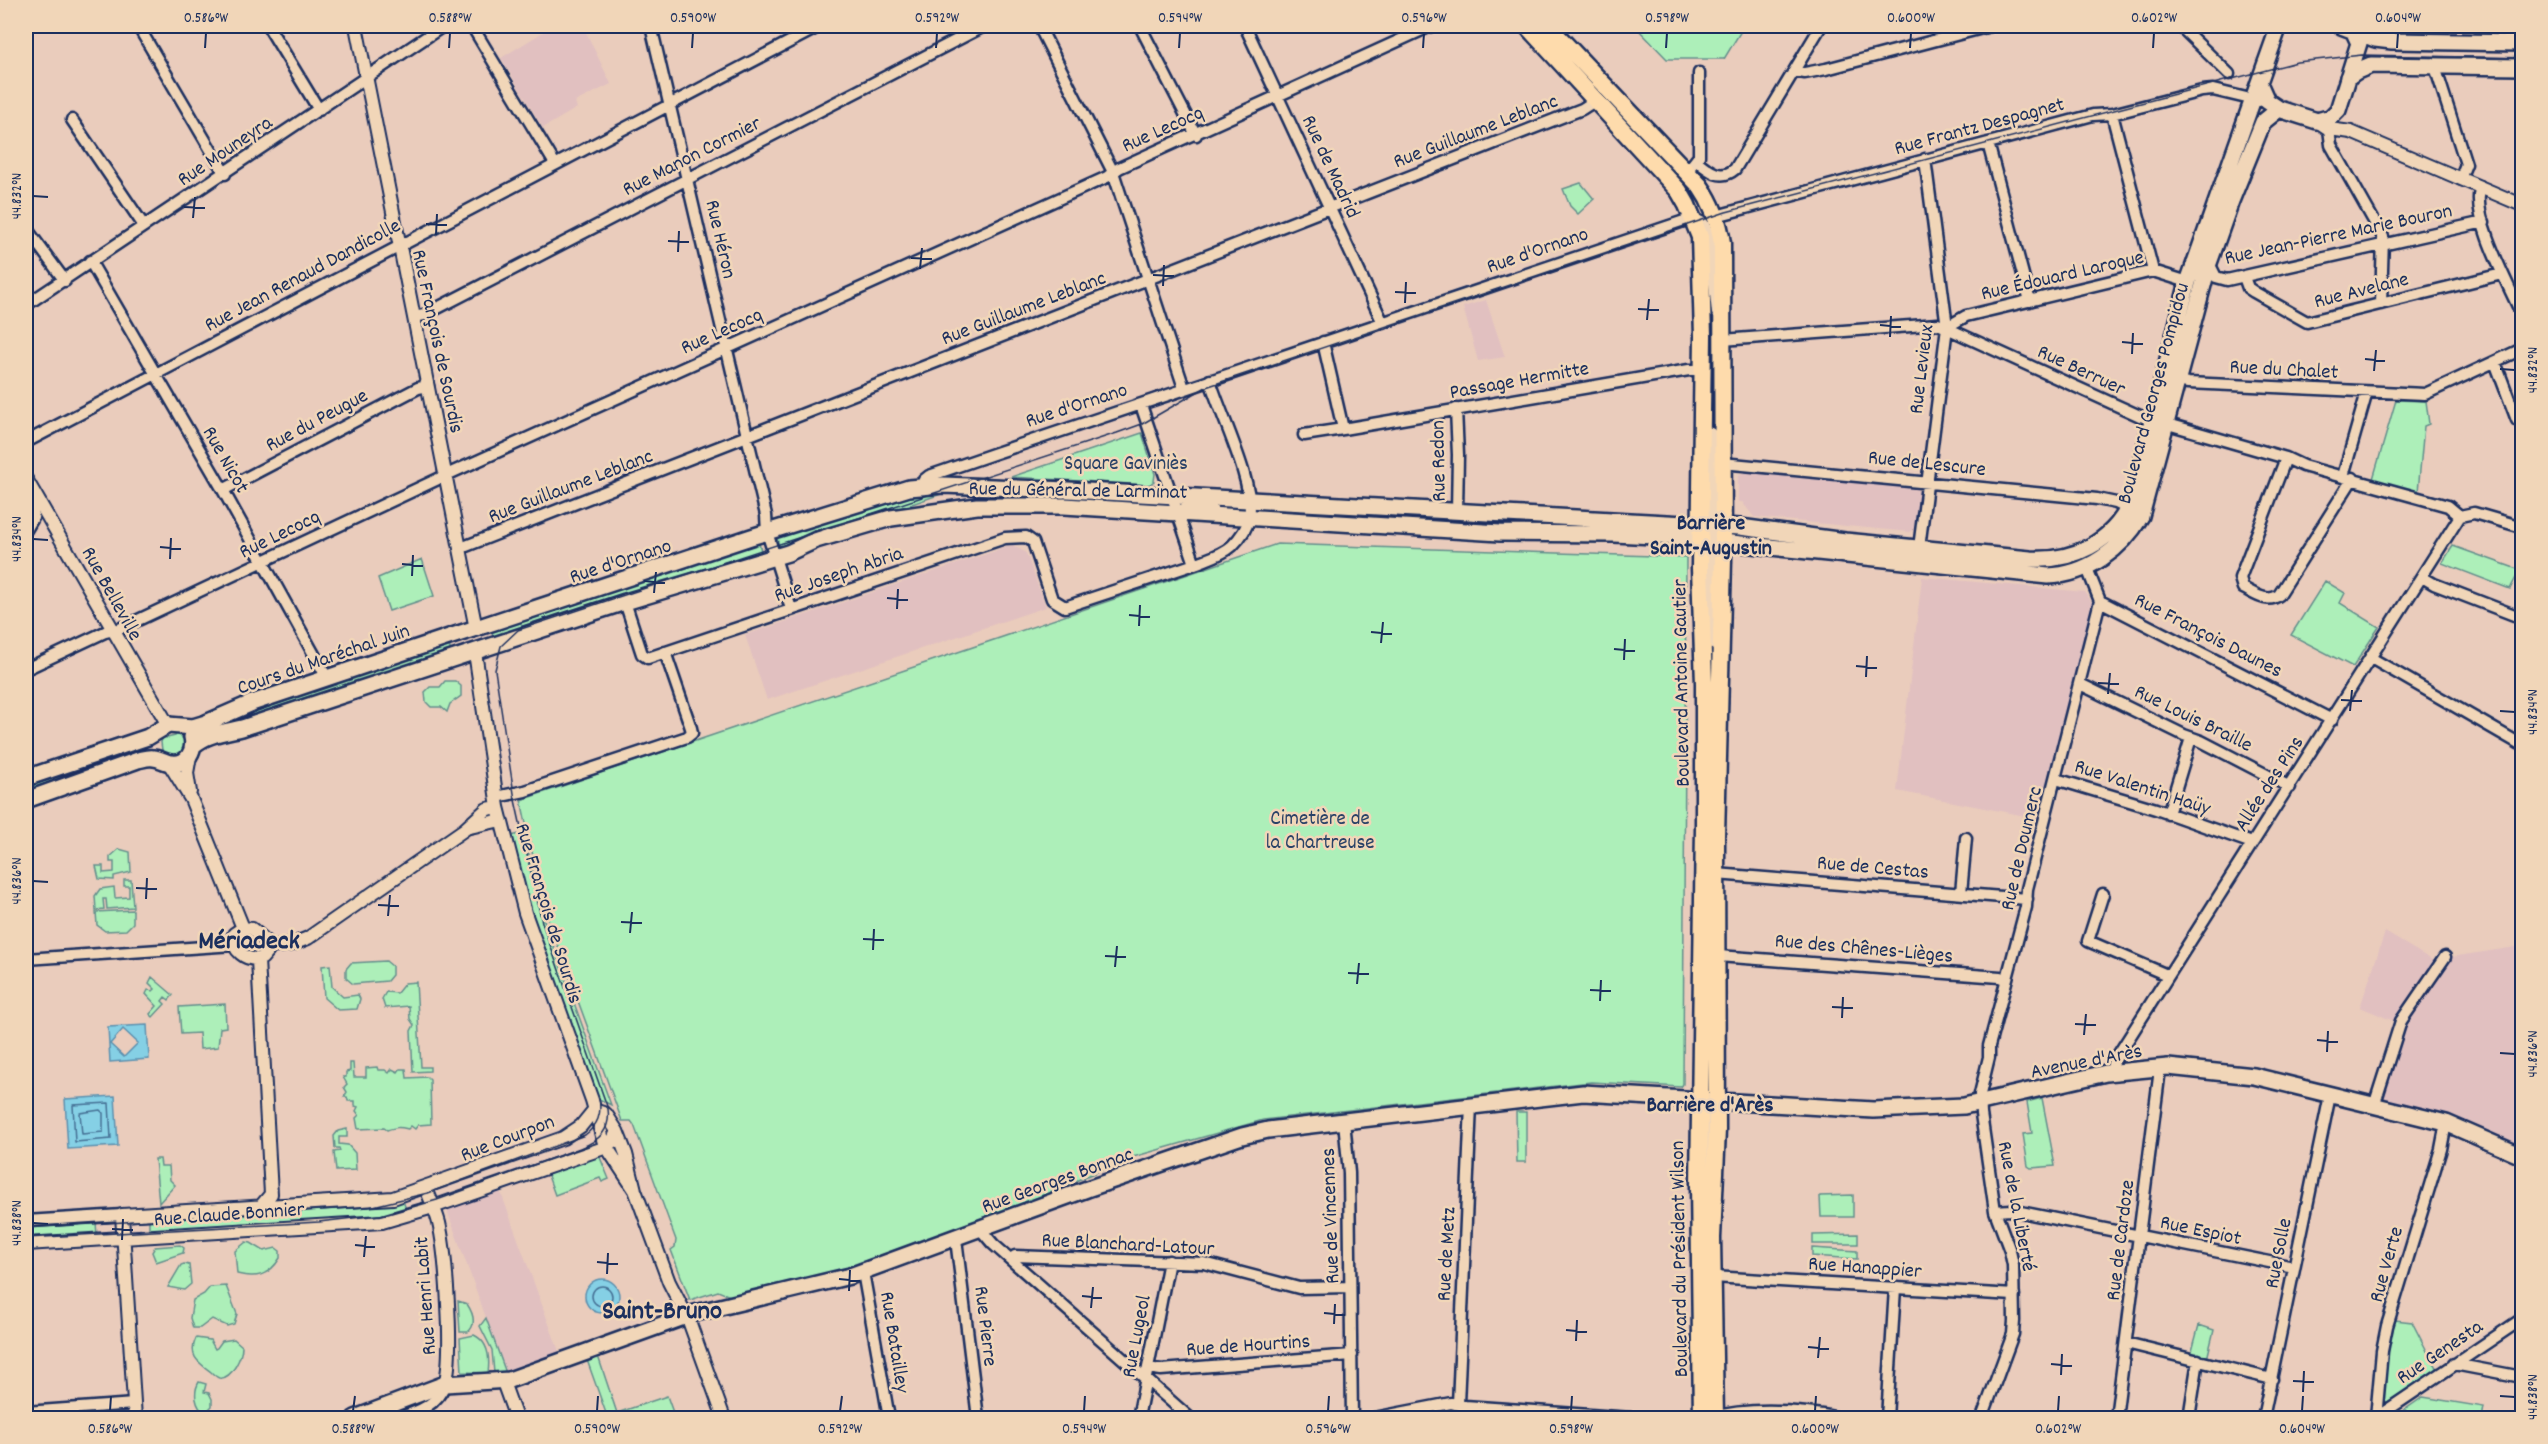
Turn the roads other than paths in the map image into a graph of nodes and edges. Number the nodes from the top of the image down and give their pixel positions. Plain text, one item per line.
1 (138, 26) edge
2 (268, 26) edge
3 (356, 26) edge
4 (443, 26) edge
5 (472, 26) edge
6 (651, 26) edge
7 (820, 26) edge
8 (984, 26) edge
9 (1039, 26) edge
10 (1140, 26) edge
11 (1245, 26) edge
12 (1431, 26) edge
13 (1527, 26) edge
14 (1548, 26) edge
15 (1821, 26) edge
16 (1990, 26) edge
17 (2180, 26) edge
18 (2279, 26) edge
19 (2347, 28) edge
20 (2523, 43) edge
21 (2437, 66) junction
22 (2523, 67) edge
23 (1794, 71) junction
24 (1699, 73) dead end
25 (2229, 74) dead end
26 (366, 77) junction
27 (2348, 77) junction
28 (1277, 95) junction
29 (1596, 100) junction
30 (670, 104) junction
31 (2266, 104) junction
32 (319, 110) junction
33 (2338, 110) junction
34 (2112, 114) junction
35 (72, 120) dead end
36 (2323, 125) junction
37 (2351, 132) junction
38 (1196, 135) junction
39 (1988, 143) junction
40 (1925, 159) junction
41 (555, 164) junction
42 (1691, 166) junction
43 (1113, 172) junction
44 (225, 174) junction
45 (2460, 178) junction
46 (688, 179) junction
47 (2481, 187) junction
48 (2523, 205) edge
49 (1329, 208) junction
50 (1716, 216) junction
51 (1693, 218) junction
52 (2484, 222) junction
53 (144, 226) junction
54 (26, 228) edge
55 (399, 245) junction
56 (2384, 245) junction
57 (90, 261) junction
58 (2209, 263) junction
59 (2153, 271) junction
60 (2502, 274) junction
61 (2244, 277) junction
62 (1149, 279) junction
63 (65, 280) junction
64 (2188, 282) junction
65 (2030, 301) junction
66 (2380, 304) junction
67 (26, 305) edge
68 (2523, 315) edge
69 (414, 317) junction
70 (1383, 323) junction
71 (1947, 327) junction
72 (1722, 340) junction
73 (1323, 342) junction
74 (727, 349) junction
75 (2523, 349) edge
76 (2495, 362) junction
77 (155, 373) junction
78 (1702, 377) junction
79 (1210, 380) junction
80 (2177, 381) junction
81 (428, 386) junction
82 (1185, 388) junction
83 (2367, 392) junction
84 (1141, 405) junction
85 (1455, 409) junction
86 (2517, 420) dead end
87 (2159, 422) junction
88 (1343, 429) junction
89 (1304, 435) dead end
90 (748, 436) junction
91 (26, 442) edge
92 (2286, 458) junction
93 (1722, 463) junction
94 (446, 476) junction
95 (2348, 477) junction
96 (26, 478) edge
97 (1927, 482) junction
98 (921, 487) junction
99 (223, 490) junction
100 (31, 492) edge
101 (1171, 496) junction
102 (1250, 501) junction
103 (2128, 509) junction
104 (1176, 512) junction
105 (1457, 512) junction
106 (2460, 516) junction
107 (1250, 518) junction
108 (2523, 527) edge
109 (26, 530) edge
110 (767, 532) junction
111 (1711, 534) junction
112 (461, 548) junction
113 (1919, 548) junction
114 (774, 557) junction
115 (263, 561) junction
116 (1195, 564) junction
117 (2087, 567) junction
118 (2422, 577) junction
119 (2100, 601) junction
120 (625, 602) junction
121 (791, 609) junction
122 (2523, 618) edge
123 (476, 629) junction
124 (112, 631) junction
125 (475, 652) junction
126 (665, 652) junction
127 (2371, 658) junction
128 (26, 669) edge
129 (1720, 673) junction
130 (327, 678) junction
131 (1704, 684) junction
132 (2080, 684) junction
133 (2332, 720) junction
134 (170, 728) junction
135 (2191, 738) junction
136 (2523, 745) edge
137 (191, 751) junction
138 (166, 762) junction
139 (26, 778) edge
140 (2056, 779) junction
141 (2290, 787) junction
142 (191, 800) junction
143 (26, 801) edge
144 (497, 802) junction
145 (2168, 814) junction
146 (501, 820) junction
147 (465, 829) junction
148 (1966, 838) dead end
149 (2252, 843) junction
150 (1716, 874) junction
151 (1961, 893) junction
152 (2103, 894) dead end
153 (2026, 898) junction
154 (243, 928) junction
155 (234, 945) junction
156 (269, 946) junction
157 (1718, 956) junction
158 (2445, 957) dead end
159 (26, 959) edge
160 (258, 960) junction
161 (2167, 975) junction
162 (2006, 980) junction
163 (2158, 1067) junction
164 (2112, 1072) junction
165 (2330, 1095) junction
166 (1700, 1099) junction
167 (1718, 1101) junction
168 (1981, 1104) junction
169 (1471, 1105) junction
170 (2374, 1106) junction
171 (594, 1110) junction
172 (1344, 1121) junction
173 (2446, 1123) junction
174 (617, 1131) junction
175 (606, 1147) junction
176 (2523, 1156) edge
177 (426, 1188) junction
178 (635, 1190) junction
179 (271, 1194) junction
180 (282, 1205) junction
181 (261, 1206) junction
182 (433, 1207) junction
183 (1995, 1211) junction
184 (122, 1215) junction
185 (26, 1221) edge
186 (981, 1230) junction
187 (2138, 1236) junction
188 (1712, 1238) junction
189 (123, 1239) junction
190 (956, 1239) junction
191 (26, 1244) edge
192 (1011, 1259) junction
193 (1169, 1261) junction
194 (2294, 1268) junction
195 (863, 1272) junction
196 (1713, 1277) junction
197 (1350, 1287) junction
198 (1895, 1287) junction
199 (2014, 1295) junction
200 (686, 1316) junction
201 (2523, 1319) edge
202 (2126, 1343) junction
203 (1352, 1355) junction
204 (2198, 1360) junction
205 (2454, 1364) junction
206 (1147, 1373) junction
207 (2523, 1377) edge
208 (2272, 1379) junction
209 (503, 1382) junction
210 (445, 1384) junction
211 (134, 1404) junction
212 (1458, 1404) junction
213 (26, 1412) edge
214 (1534, 1415) edge
215 (1602, 1417) edge
216 (2376, 1417) edge
217 (135, 1418) edge
218 (976, 1418) edge
219 (1710, 1418) edge
220 (112, 1419) edge
221 (355, 1419) edge
222 (399, 1419) edge
223 (516, 1419) edge
224 (724, 1419) edge
225 (888, 1419) edge
226 (1138, 1419) edge
227 (1190, 1419) edge
228 (1352, 1419) edge
229 (1374, 1419) edge
230 (1632, 1419) edge
231 (1840, 1419) edge
232 (1887, 1419) edge
233 (1982, 1419) edge
234 (2116, 1419) edge
235 (2189, 1419) edge
236 (2263, 1419) edge

1 - 44 street
2 - 32 street
3 - 26 street, Rue François de Sourdis
4 - 26 street, Rue Mouneyra
5 - 41 street
6 - 30 street, Rue Héron
7 - 30 street, Rue Jean Renaud Dandicolle
8 - 46 street, Rue Manon Cormier
9 - 43 street
10 - 38 street
11 - 28 street, Rue de Madrid
12 - 28 street, Rue Lecocq
13 - 29 main road
14 - 42 main road, Boulevard Antoine Gautier
15 - 23 street
16 - 23 street
17 - 25 street
18 - 31 main road
19 - 20 main road
19 - 27 main road
21 - 22 main road
21 - 27 main road
21 - 45 street
23 - 42 street
24 - 42 street
26 - 32 street, Rue Mouneyra
26 - 55 street, Rue François de Sourdis
27 - 33 main road
28 - 38 street, Rue Lecocq
28 - 49 street, Rue de Madrid
29 - 49 street, Rue Guillaume Leblanc
29 - 51 main road
30 - 41 street, Rue Jean Renaud Dandicolle
30 - 46 street, Rue Héron
31 - 34 street, Rue Frantz Despagnet
31 - 36 main road
31 - 58 main road, Boulevard Georges Pompidou
31 - 64 main road, Boulevard Georges Pompidou
32 - 44 street, Rue Mouneyra
33 - 36 main road
33 - 37 street
34 - 39 street, Rue Frantz Despagnet
34 - 59 street
35 - 53 street
36 - 37 street
36 - 56 street
37 - 45 street
38 - 43 street, Rue Lecocq
39 - 40 street, Rue Frantz Despagnet
39 - 65 street
40 - 50 street, Rue Frantz Despagnet
40 - 71 street, Rue Levieux
41 - 55 street, Rue Jean Renaud Dandicolle
42 - 50 main road, Boulevard Antoine Gautier
43 - 62 street
43 - 74 street, Rue Lecocq
44 - 53 street, Rue Mouneyra
45 - 47 street
46 - 69 street, Rue Manon Cormier
46 - 74 street, Rue Héron
47 - 48 street
47 - 52 street
49 - 62 street, Rue Guillaume Leblanc
49 - 70 street, Rue de Madrid
50 - 72 main road, Boulevard Antoine Gautier
51 - 70 street, Rue d'Ornano
51 - 72 street, Boulevard Antoine Gautier
51 - 78 main road, Boulevard Antoine Gautier
52 - 56 street, Rue Jean-Pierre Marie Bouron
52 - 60 street
53 - 57 street, Rue Mouneyra
54 - 63 street
55 - 69 street, Rue François de Sourdis
55 - 77 street, Rue Jean Renaud Dandicolle
56 - 61 street, Rue Jean-Pierre Marie Bouron
56 - 66 street
57 - 63 street, Rue Mouneyra
57 - 77 street, Rue Nicot
58 - 61 street, Rue Jean-Pierre Marie Bouron
58 - 80 main road, Boulevard Georges Pompidou
59 - 64 street, Rue Édouard Laroque
59 - 65 street, Rue Édouard Laroque
60 - 66 street, Rue Avelane
60 - 68 street
61 - 66 street, Rue Avelane
62 - 82 street
62 - 90 street, Rue Guillaume Leblanc
63 - 67 street, Rue Mouneyra
64 - 87 main road, Boulevard Georges Pompidou
65 - 71 street, Rue Édouard Laroque
69 - 81 street, Rue François de Sourdis
70 - 73 street, Rue d'Ornano
71 - 72 street, Rue Berruer
71 - 87 street, Rue Berruer
71 - 97 street, Rue Levieux
72 - 93 main road, Boulevard Antoine Gautier
73 - 79 street, Rue d'Ornano
73 - 88 street
74 - 90 street, Rue Héron
74 - 94 street, Rue Lecocq
75 - 76 street, Rue du Chalet
76 - 83 street, Rue du Chalet
76 - 86 street
77 - 91 street, Rue Jean Renaud Dandicolle
77 - 99 street, Rue Nicot
78 - 85 street, Passage Hermitte
78 - 111 main road, Boulevard Antoine Gautier
79 - 82 street, Rue d'Ornano
79 - 102 street
80 - 83 street, Rue du Chalet
80 - 87 main road, Boulevard Georges Pompidou
81 - 94 street, Rue François de Sourdis
81 - 99 street, Rue du Peugue
82 - 84 street, Rue d'Ornano
83 - 95 street
84 - 98 street, Rue d'Ornano
84 - 101 street
85 - 88 street, Passage Hermitte
85 - 105 street, Rue Redon
87 - 92 street, Rue Berruer
87 - 103 main road, Boulevard Georges Pompidou
87 - 117 main road, Boulevard Georges Pompidou
88 - 89 street, Passage Hermitte
90 - 110 street, Rue Héron
90 - 112 street, Rue Guillaume Leblanc
92 - 95 street, Rue Berruer
92 - 95 street
93 - 97 street, Rue de Lescure
93 - 111 main road, Boulevard Antoine Gautier
94 - 112 street, Rue François de Sourdis
94 - 115 street, Rue Lecocq
95 - 106 street, Rue Berruer
96 - 100 street, Rue Belleville
97 - 103 street, Rue de Lescure
97 - 113 street, Rue Levieux
98 - 101 main road, Rue du Général de Larminat
98 - 110 main road, Rue d'Ornano
99 - 115 street, Rue Nicot
100 - 109 street
100 - 124 street, Rue Belleville
101 - 102 main road, Rue du Général de Larminat
101 - 104 street
102 - 104 street
102 - 105 main road, Rue du Général de Larminat
102 - 107 street
103 - 113 main road, Boulevard Georges Pompidou
104 - 107 main road, Rue du Général de Larminat
104 - 114 main road, Rue du Général de Larminat
104 - 116 street
105 - 111 main road, Rue du Général de Larminat
106 - 108 street, Rue Berruer
106 - 118 street, Allée des Pins
107 - 111 main road, Rue du Général de Larminat
107 - 116 street
110 - 114 street, Rue Héron
110 - 123 main road, Rue d'Ornano
111 - 113 main road, Boulevard Georges Pompidou
111 - 117 main road, Boulevard Georges Pompidou
111 - 129 main road, Boulevard Antoine Gautier
111 - 131 main road, Boulevard Antoine Gautier
112 - 123 street, Rue François de Sourdis
114 - 120 main road, Rue du Général de Larminat
114 - 121 street
115 - 124 street, Rue Lecocq
115 - 130 street, Rue Nicot
116 - 121 street, Rue Joseph Abria
117 - 119 street
118 - 122 street
118 - 127 street, Allée des Pins
119 - 132 street, Rue de Doumerc
119 - 133 street, Rue François Daunes
120 - 125 main road, Rue du Général de Larminat
120 - 126 street, Rue Joseph Abria
121 - 126 street, Rue Joseph Abria
123 - 130 main road, Cours du Maréchal Juin
124 - 128 street, Rue Lecocq
124 - 134 street, Rue Belleville
125 - 137 main road, Cours du Maréchal Juin
125 - 144 street, Rue François de Sourdis
126 - 144 street
127 - 133 street, Allée des Pins
127 - 136 street
129 - 131 street
129 - 150 main road, Boulevard Antoine Gautier
130 - 134 main road, Cours du Maréchal Juin
131 - 166 main road, Boulevard Antoine Gautier
132 - 135 street, Rue Louis Braille
132 - 140 street, Rue de Doumerc
133 - 141 street, Allée des Pins
134 - 137 main road
134 - 138 main road
134 - 139 main road, Cours du Maréchal Juin
135 - 141 street, Rue Louis Braille
135 - 145 street
137 - 138 main road, Cours du Maréchal Juin
137 - 142 street
138 - 142 street
138 - 143 main road, Cours du Maréchal Juin
140 - 145 street, Rue Valentin Haüy
140 - 153 street, Rue de Doumerc
141 - 149 street, Allée des Pins
142 - 154 street
144 - 146 street, Rue François de Sourdis
144 - 147 street
145 - 149 street, Rue Valentin Haüy
146 - 147 street
146 - 171 street, Rue François de Sourdis
147 - 156 street
148 - 151 street
149 - 161 street, Allée des Pins
150 - 151 street, Rue de Cestas
150 - 157 main road, Boulevard Antoine Gautier
151 - 153 street, Rue de Cestas
152 - 161 street
153 - 162 street, Rue de Doumerc
154 - 155 street
154 - 156 street
155 - 159 street
155 - 160 street
156 - 160 street
157 - 162 street, Rue des Chênes-Lièges
157 - 167 main road, Boulevard Antoine Gautier
158 - 170 street
160 - 179 street
161 - 164 street, Allée des Pins
162 - 168 street, Rue de Doumerc
163 - 164 main road, Avenue d'Arès
163 - 165 main road, Avenue d'Arès
163 - 187 street, Rue de Cardoze
164 - 168 main road, Avenue d'Arès
165 - 170 main road, Avenue d'Arès
165 - 194 street, Rue Solle
166 - 167 main road, Avenue d'Arès
166 - 169 main road, Rue Georges Bonnac
166 - 188 main road
166 - 219 main road, Boulevard du Président Wilson
167 - 168 main road, Avenue d'Arès
167 - 188 main road, Boulevard du Président Wilson
168 - 183 street, Rue de la Liberté
169 - 172 main road, Rue Georges Bonnac
169 - 212 street, Rue de Metz
170 - 173 main road, Avenue d'Arès
171 - 174 street
171 - 175 street, Rue François de Sourdis
171 - 177 street, Rue Courpon
172 - 186 main road, Rue Georges Bonnac
172 - 197 street, Rue de Vincennes
173 - 176 main road, Avenue d'Arès
173 - 216 street, Rue Verte
174 - 175 street
174 - 178 street
175 - 178 street, Rue François de Sourdis
175 - 182 street, Rue Courpon
177 - 180 street, Rue Claude Bonnier
177 - 182 street, Rue Henri Labit
178 - 200 street
179 - 180 street
179 - 181 street
180 - 181 street, Rue Claude Bonnier
181 - 184 street, Rue Claude Bonnier
182 - 189 street, Rue Claude Bonnier
182 - 210 street, Rue Henri Labit
183 - 187 street, Rue Espiot
183 - 199 street, Rue de la Liberté
184 - 185 street, Rue Claude Bonnier
184 - 189 street
186 - 190 main road, Rue Georges Bonnac
186 - 192 street
187 - 194 street, Rue Espiot
187 - 202 street, Rue de Cardoze
188 - 196 main road, Boulevard du Président Wilson
189 - 191 street, Rue Claude Bonnier
189 - 211 street
190 - 195 main road, Rue Georges Bonnac
190 - 218 street, Rue Pierre
192 - 193 street, Rue Blanchard-Latour
192 - 206 street
193 - 197 street, Rue Blanchard-Latour
193 - 206 street, Rue Lugeol
194 - 208 street, Rue Solle
195 - 200 main road, Rue Georges Bonnac
195 - 225 street, Rue Batailley
196 - 198 street, Rue Hanappier
196 - 219 main road, Boulevard du Président Wilson
197 - 203 street, Rue de Vincennes
198 - 199 street, Rue Hanappier
198 - 232 street
199 - 233 street, Rue de la Liberté
200 - 209 main road, Rue Georges Bonnac
200 - 224 street
201 - 205 street, Rue Genesta
202 - 204 street
202 - 234 street, Rue de Cardoze
203 - 206 street, Rue de Hourtins
203 - 228 street, Rue de Vincennes
204 - 208 street
204 - 235 street
205 - 207 street
205 - 216 street, Rue Genesta
206 - 226 street, Rue Lugeol
206 - 227 street
208 - 236 street, Rue Solle
209 - 210 main road, Rue Georges Bonnac
209 - 223 street
210 - 221 main road, Rue Georges Bonnac
210 - 222 street
211 - 213 street
211 - 217 street
212 - 214 street
212 - 229 street
214 - 215 street
215 - 230 street
217 - 220 street
219 - 231 street

